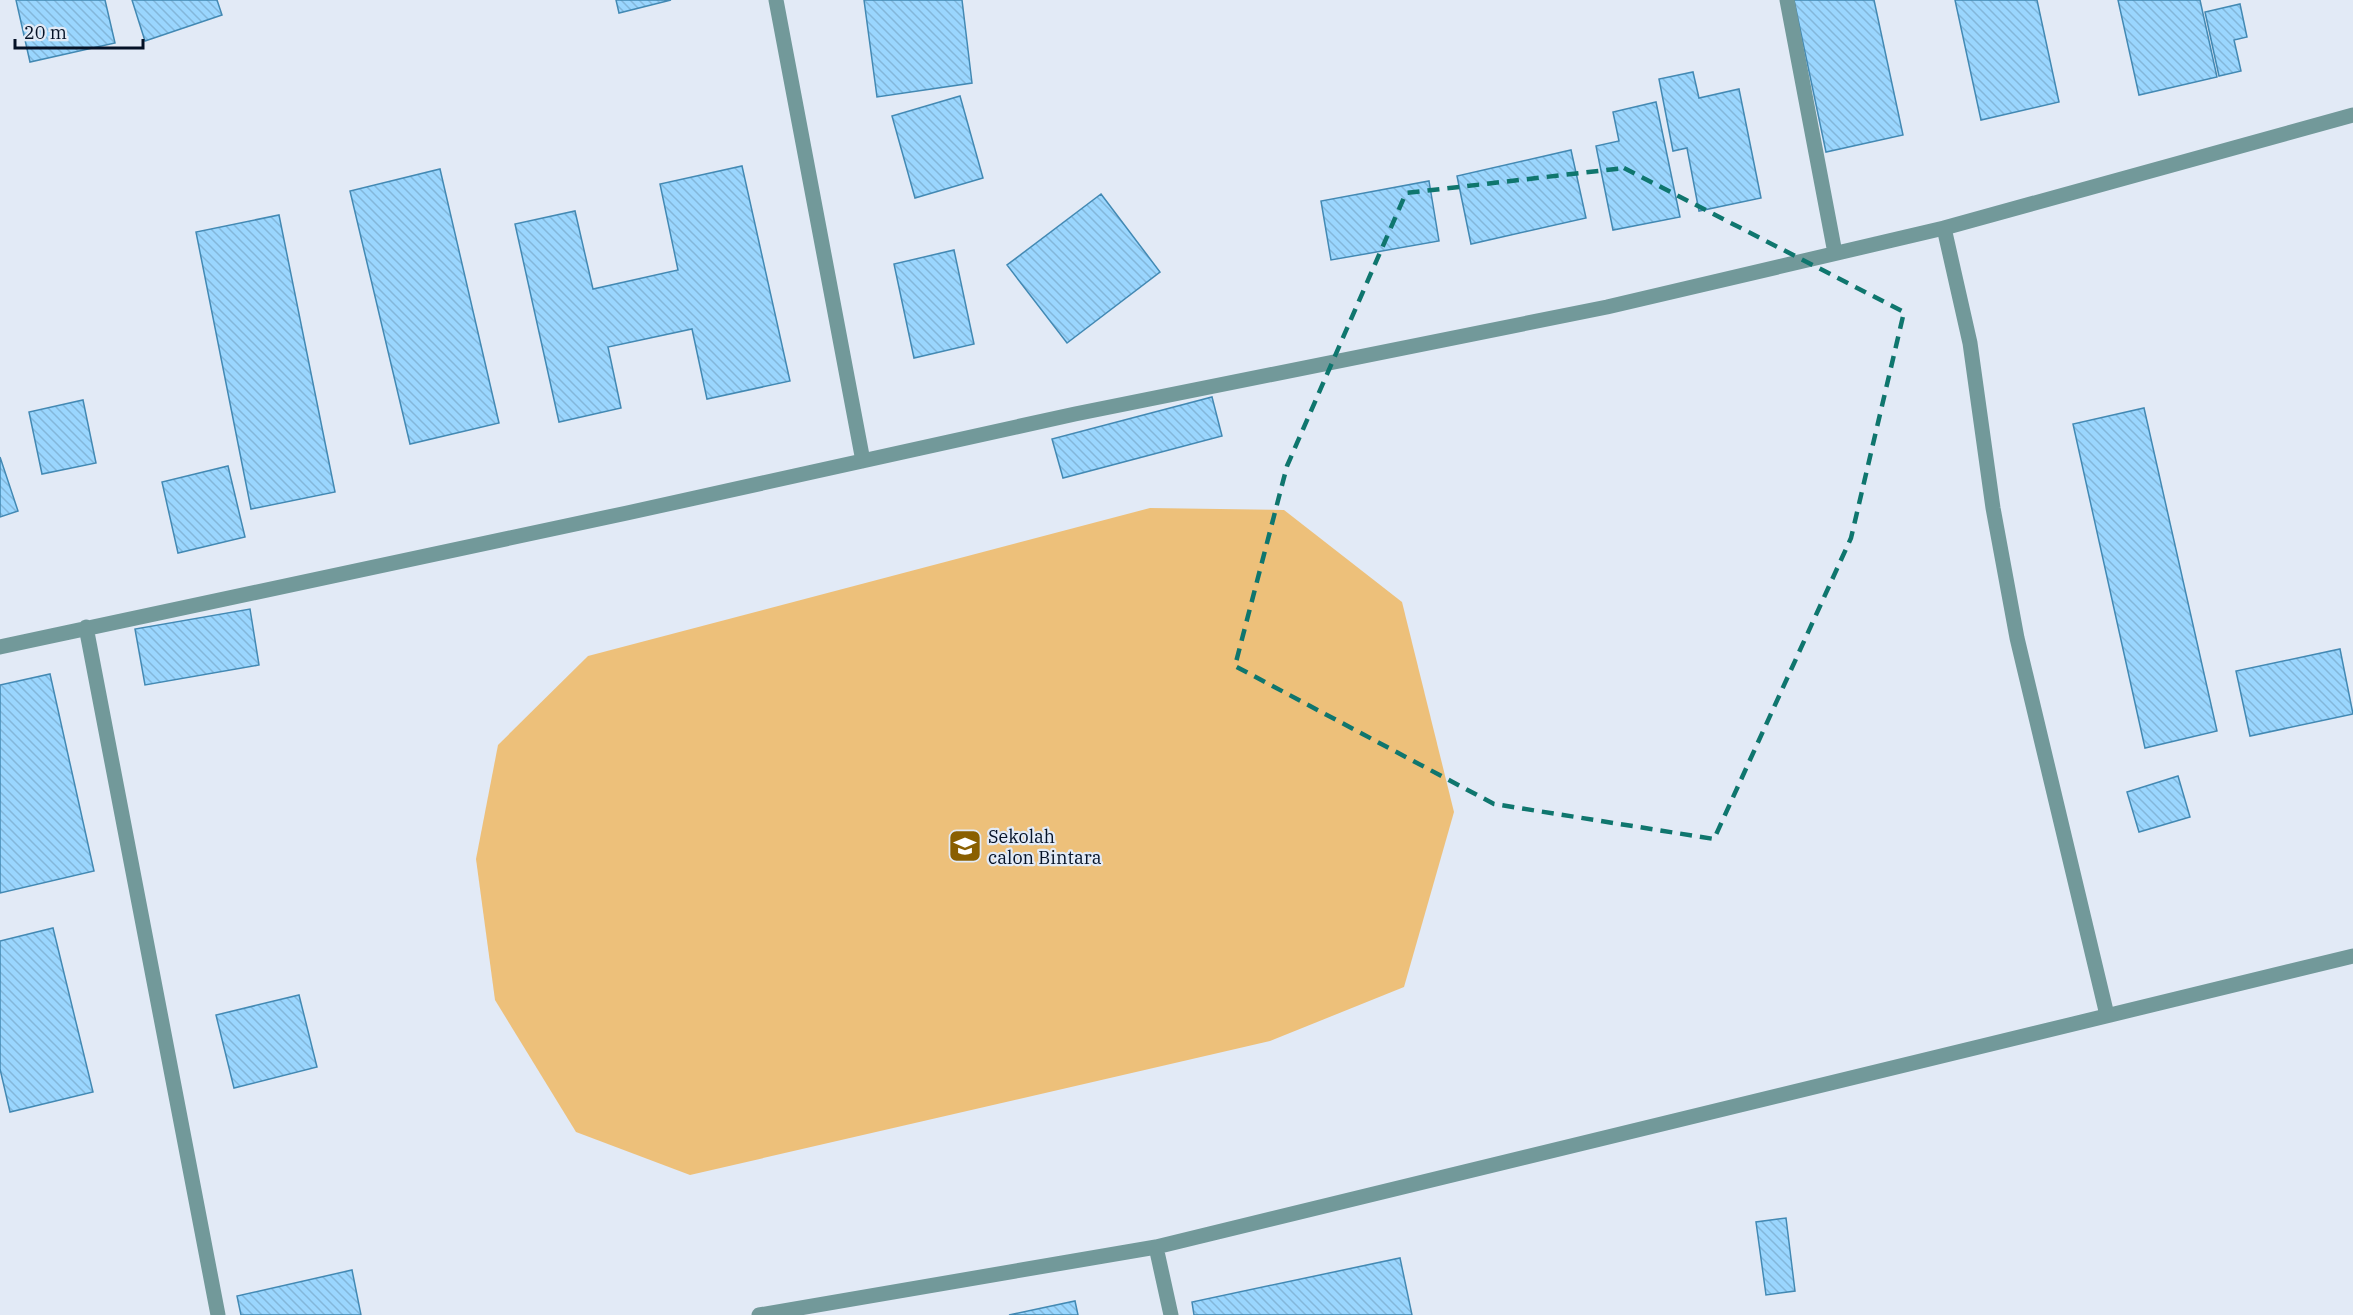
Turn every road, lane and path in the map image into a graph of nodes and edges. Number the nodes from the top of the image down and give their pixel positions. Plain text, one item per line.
1 (776, 0) edge
2 (1787, 0) edge
3 (2353, 115) edge
4 (1944, 228) junction
5 (1835, 253) junction
6 (863, 461) junction
7 (86, 627) junction
8 (0, 646) edge
9 (2353, 956) edge
10 (2107, 1015) junction
11 (1156, 1247) junction
12 (218, 1315) edge
13 (759, 1315) edge
14 (1172, 1315) edge

1 - 6 lane
2 - 5 lane
3 - 4 lane
4 - 5 lane
4 - 10 lane
5 - 6 lane
6 - 7 lane
7 - 8 lane
7 - 12 lane
9 - 10 lane
10 - 11 lane
11 - 13 lane
11 - 14 lane

